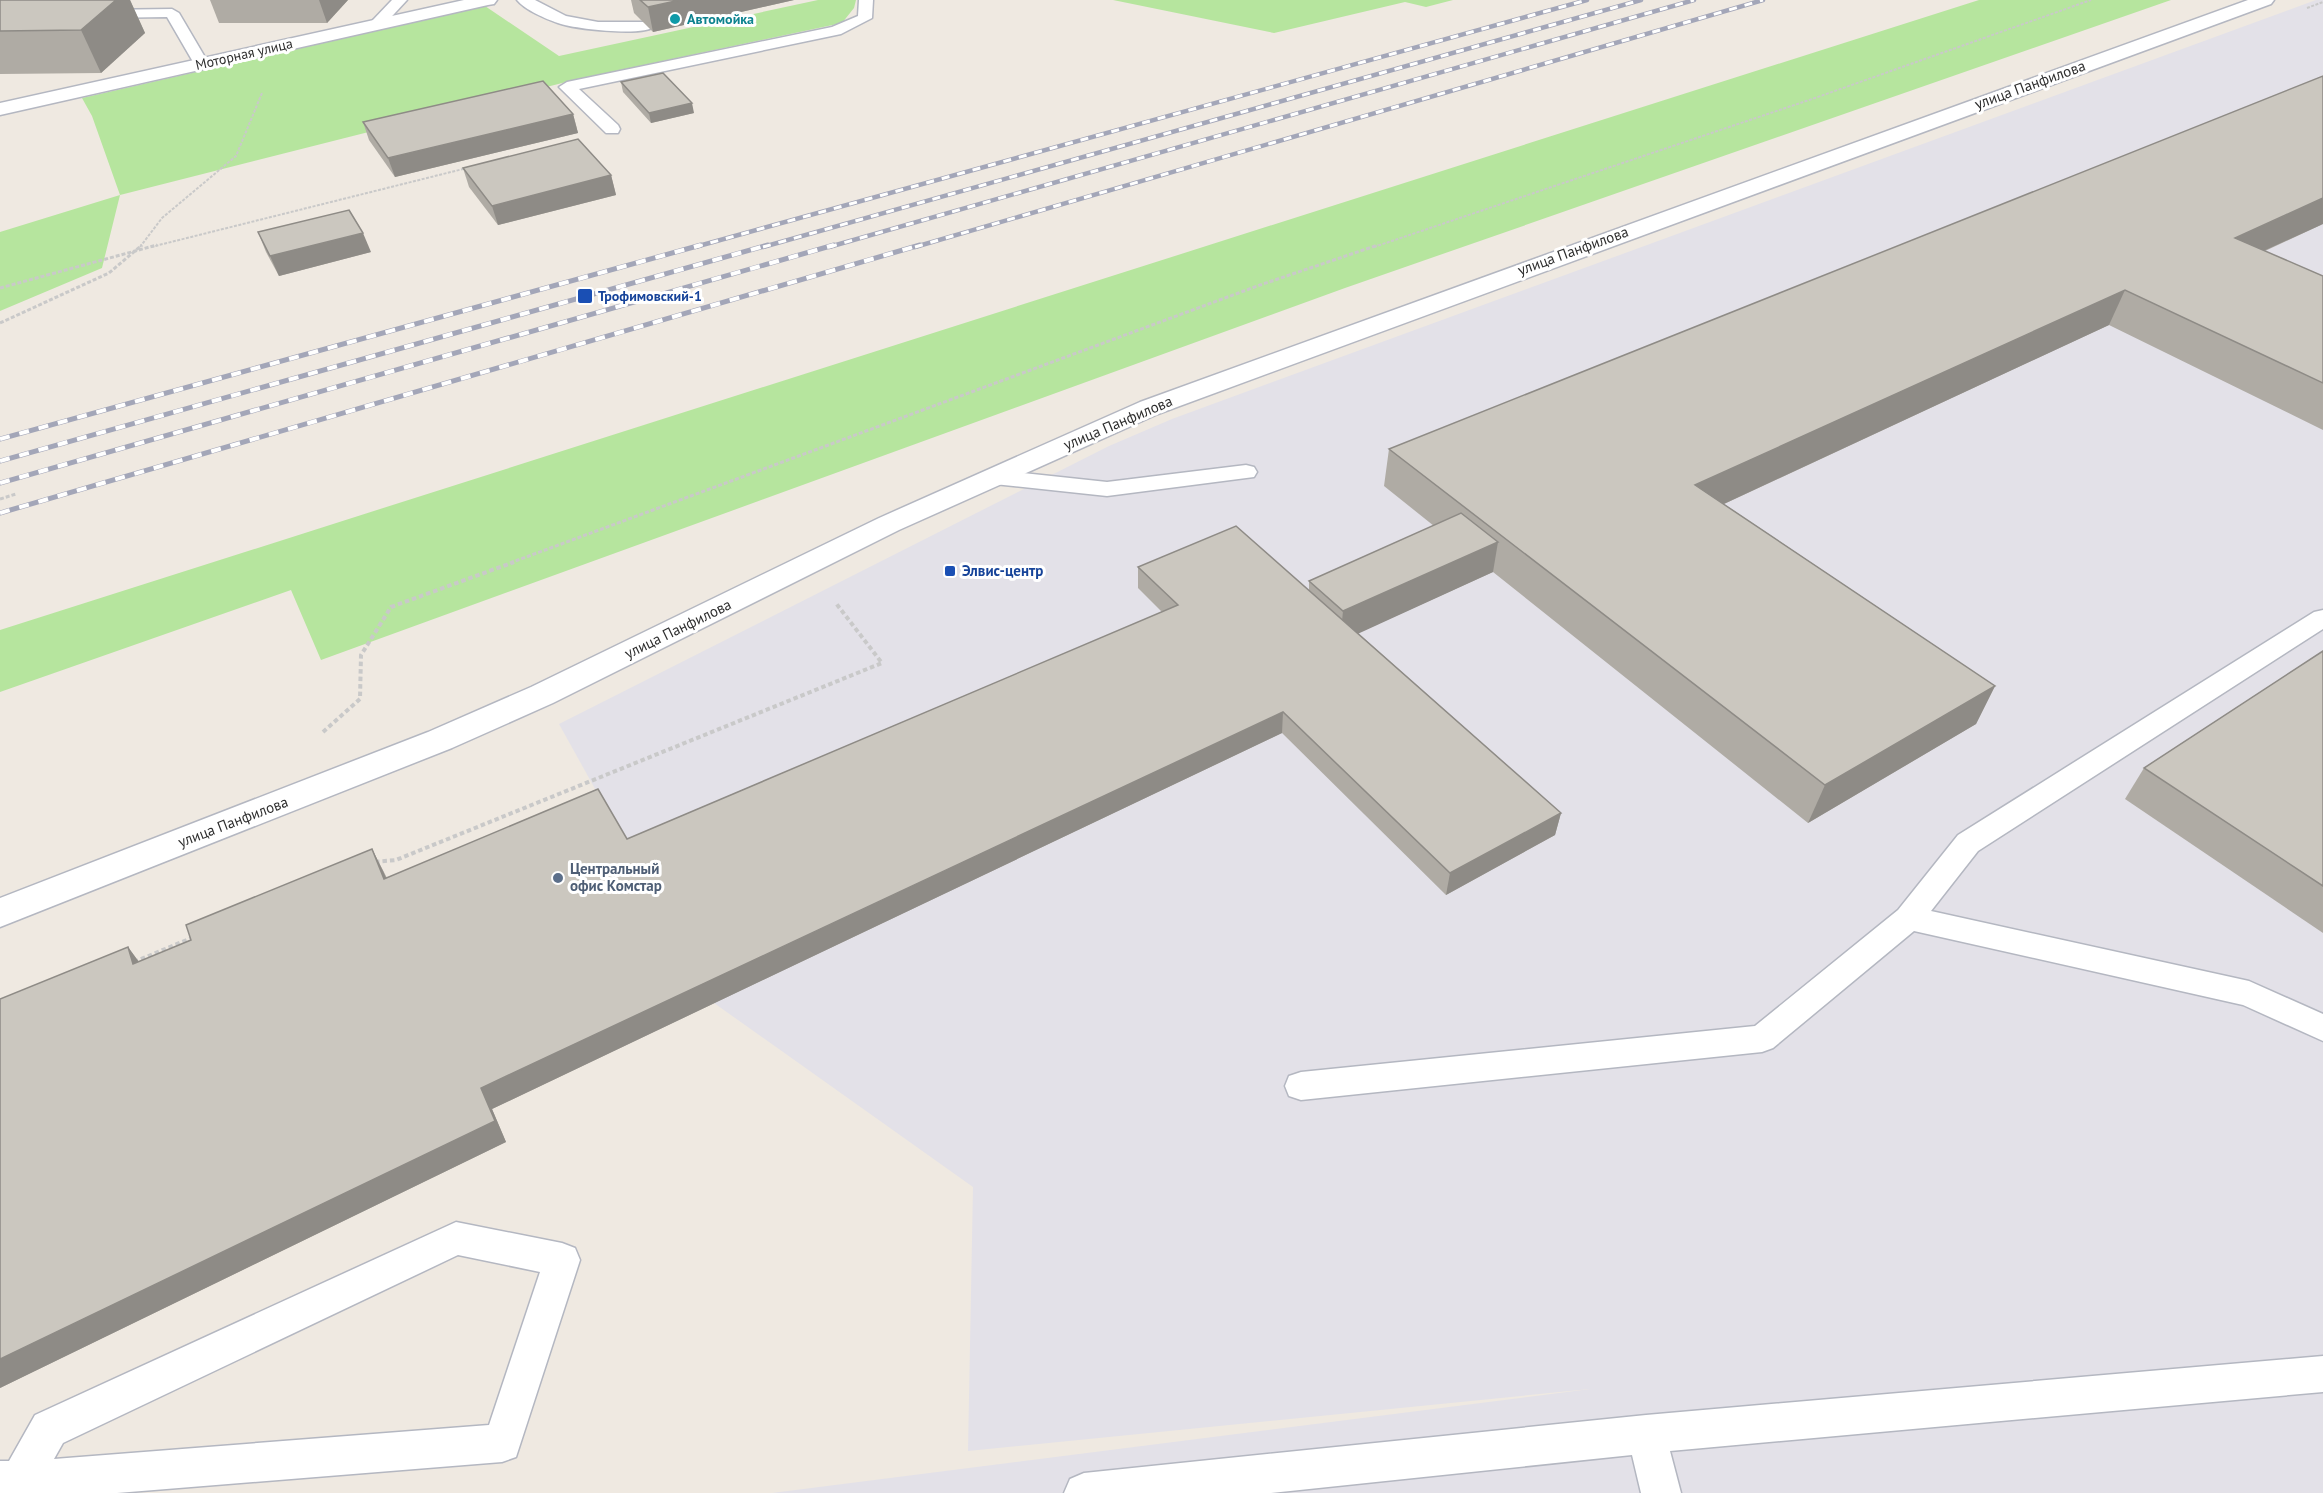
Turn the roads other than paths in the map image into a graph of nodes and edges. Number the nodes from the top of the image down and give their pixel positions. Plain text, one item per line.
1 (400, 0) edge
2 (488, 0) edge
3 (524, 0) edge
4 (866, 0) edge
5 (2265, 0) edge
6 (80, 14) edge
7 (376, 24) junction
8 (648, 26) edge
9 (201, 64) junction
10 (0, 108) edge
11 (612, 129) dead end
12 (1246, 472) dead end
13 (993, 477) junction
14 (2323, 618) edge
15 (0, 912) edge
16 (1909, 918) junction
17 (2323, 1028) edge
18 (1301, 1086) dead end
19 (2323, 1374) edge
20 (1646, 1434) junction
21 (10, 1481) edge
22 (1084, 1493) edge
23 (1661, 1493) edge

1 - 7 lane
2 - 7 main road, Моторная улица
3 - 8 lane
4 - 11 lane
5 - 13 main road, улица Панфилова
6 - 9 lane
7 - 9 main road, Моторная улица
9 - 10 main road, Моторная улица
12 - 13 lane
13 - 15 main road, улица Панфилова
14 - 16 lane
16 - 17 lane
16 - 18 lane
19 - 20 lane
20 - 22 lane
20 - 23 lane
21 - 21 lane

